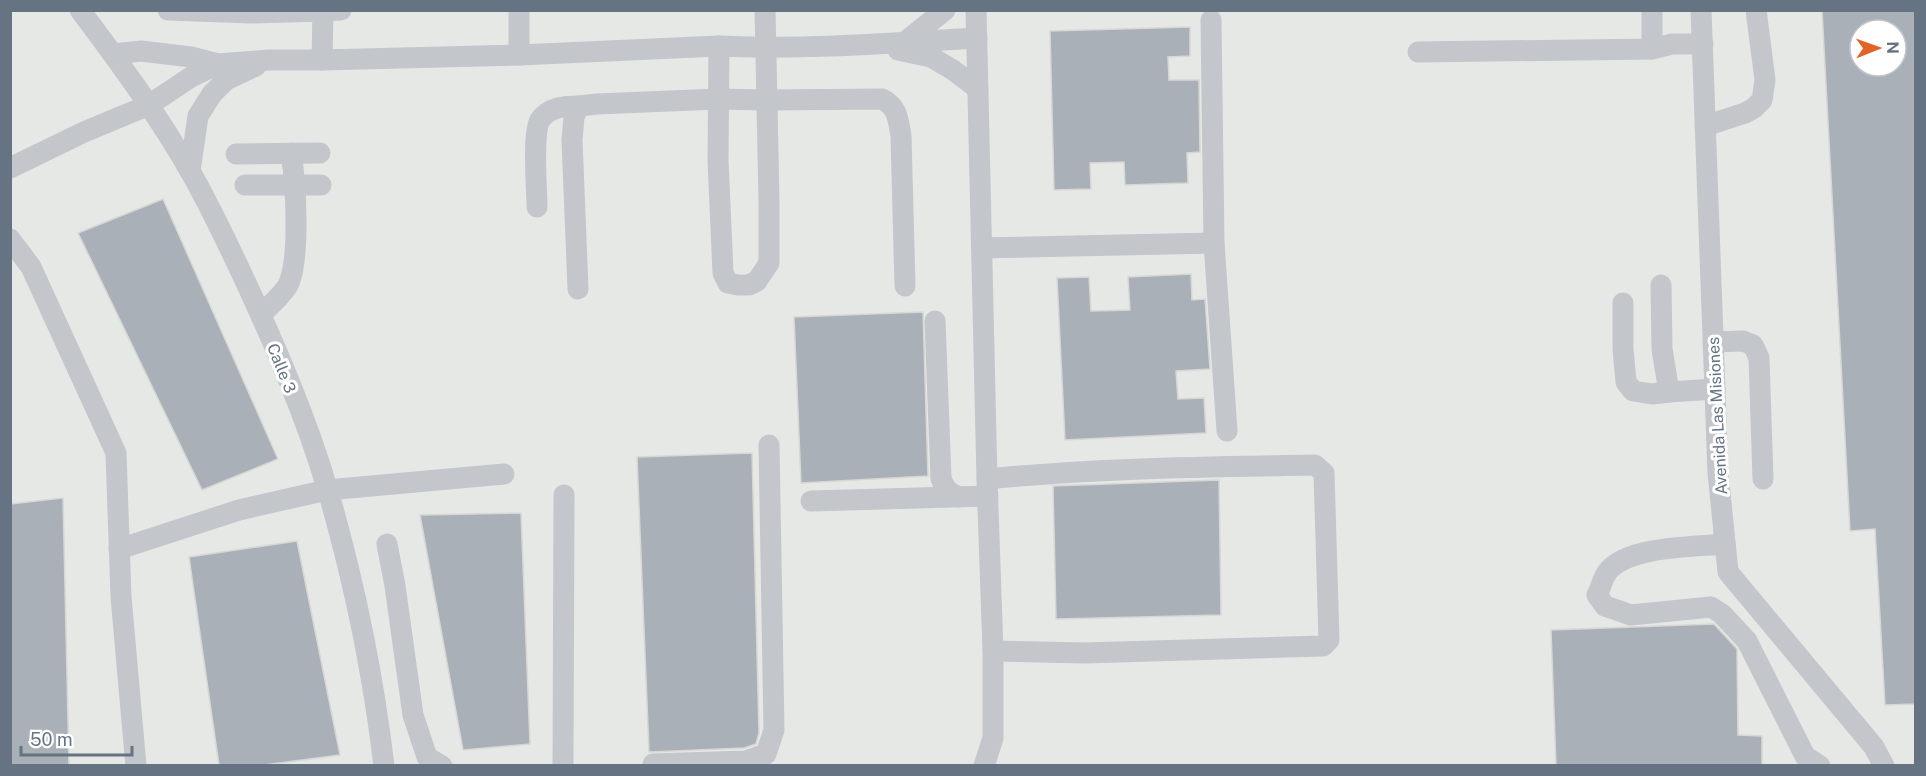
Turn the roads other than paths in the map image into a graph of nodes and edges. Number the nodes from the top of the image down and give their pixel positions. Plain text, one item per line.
1 (80, 10) edge
2 (168, 10) edge
3 (519, 10) edge
4 (765, 10) edge
5 (945, 10) edge
6 (976, 10) edge
7 (1652, 10) edge
8 (1701, 10) edge
9 (1756, 10) edge
10 (332, 11) edge
11 (1211, 20) dead end
12 (978, 38) junction
13 (905, 42) junction
14 (1703, 44) junction
15 (871, 45) junction
16 (719, 46) junction
17 (767, 47) junction
18 (1652, 49) junction
19 (1418, 52) dead end
20 (113, 54) junction
21 (519, 55) junction
22 (269, 60) junction
23 (322, 60) junction
24 (218, 63) junction
25 (978, 89) junction
26 (718, 99) junction
27 (767, 100) junction
28 (149, 105) junction
29 (579, 106) junction
30 (1706, 126) junction
31 (291, 153) junction
32 (320, 153) dead end
33 (236, 154) dead end
34 (10, 168) edge
35 (190, 171) junction
36 (244, 185) dead end
37 (294, 185) junction
38 (321, 185) dead end
39 (537, 207) dead end
40 (10, 239) edge
41 (1215, 243) junction
42 (982, 248) junction
43 (1660, 285) dead end
44 (905, 286) dead end
45 (578, 289) dead end
46 (1623, 303) dead end
47 (261, 315) junction
48 (935, 321) dead end
49 (1713, 342) junction
50 (1715, 389) junction
51 (1669, 392) junction
52 (1227, 431) dead end
53 (768, 444) dead end
54 (504, 474) dead end
55 (1763, 479) dead end
56 (988, 488) junction
57 (327, 490) junction
58 (564, 495) dead end
59 (958, 496) junction
60 (811, 501) dead end
61 (387, 544) dead end
62 (1725, 544) junction
63 (119, 549) junction
64 (993, 651) junction
65 (381, 742) junction
66 (136, 765) edge
67 (384, 765) edge
68 (397, 765) edge
69 (442, 765) edge
70 (563, 765) edge
71 (653, 765) edge
72 (984, 765) edge
73 (1820, 765) edge
74 (1884, 765) edge

1 - 20 street, Calle 3
2 - 10 street
3 - 21 street
4 - 17 street
5 - 13 street
6 - 12 street
7 - 18 street
8 - 14 street, Avenida Las Misiones
9 - 30 street
10 - 23 street
11 - 41 street
12 - 13 street
12 - 25 street
13 - 15 street
14 - 18 street
14 - 30 street, Avenida Las Misiones
15 - 17 street
15 - 25 street
16 - 17 street
16 - 21 street
16 - 26 street
17 - 27 street
18 - 19 street
20 - 24 street
20 - 28 street, Calle 3
21 - 23 street
22 - 23 street
22 - 24 street
22 - 35 street
24 - 28 street
25 - 42 street
26 - 27 street
26 - 27 street
26 - 29 street
27 - 44 street
28 - 34 street
28 - 35 street, Calle 3
29 - 39 street
29 - 45 street
30 - 49 street, Avenida Las Misiones
31 - 32 street
31 - 33 street
31 - 37 street
35 - 47 street, Calle 3
36 - 37 street
37 - 38 street
37 - 47 street
40 - 63 street
41 - 42 street
41 - 52 street
42 - 56 street
43 - 51 street
46 - 51 street
47 - 57 street, Calle 3
48 - 59 street
49 - 50 street, Avenida Las Misiones
49 - 55 street
50 - 51 street
50 - 62 street, Avenida Las Misiones
53 - 71 street
54 - 57 street
56 - 59 street
56 - 64 street
56 - 64 street
57 - 63 street
57 - 65 street, Calle 3
58 - 70 street
59 - 60 street
61 - 69 street
62 - 73 street
62 - 74 street, Avenida Las Misiones
63 - 66 street
64 - 72 street
65 - 67 street, Calle 3
65 - 68 street

